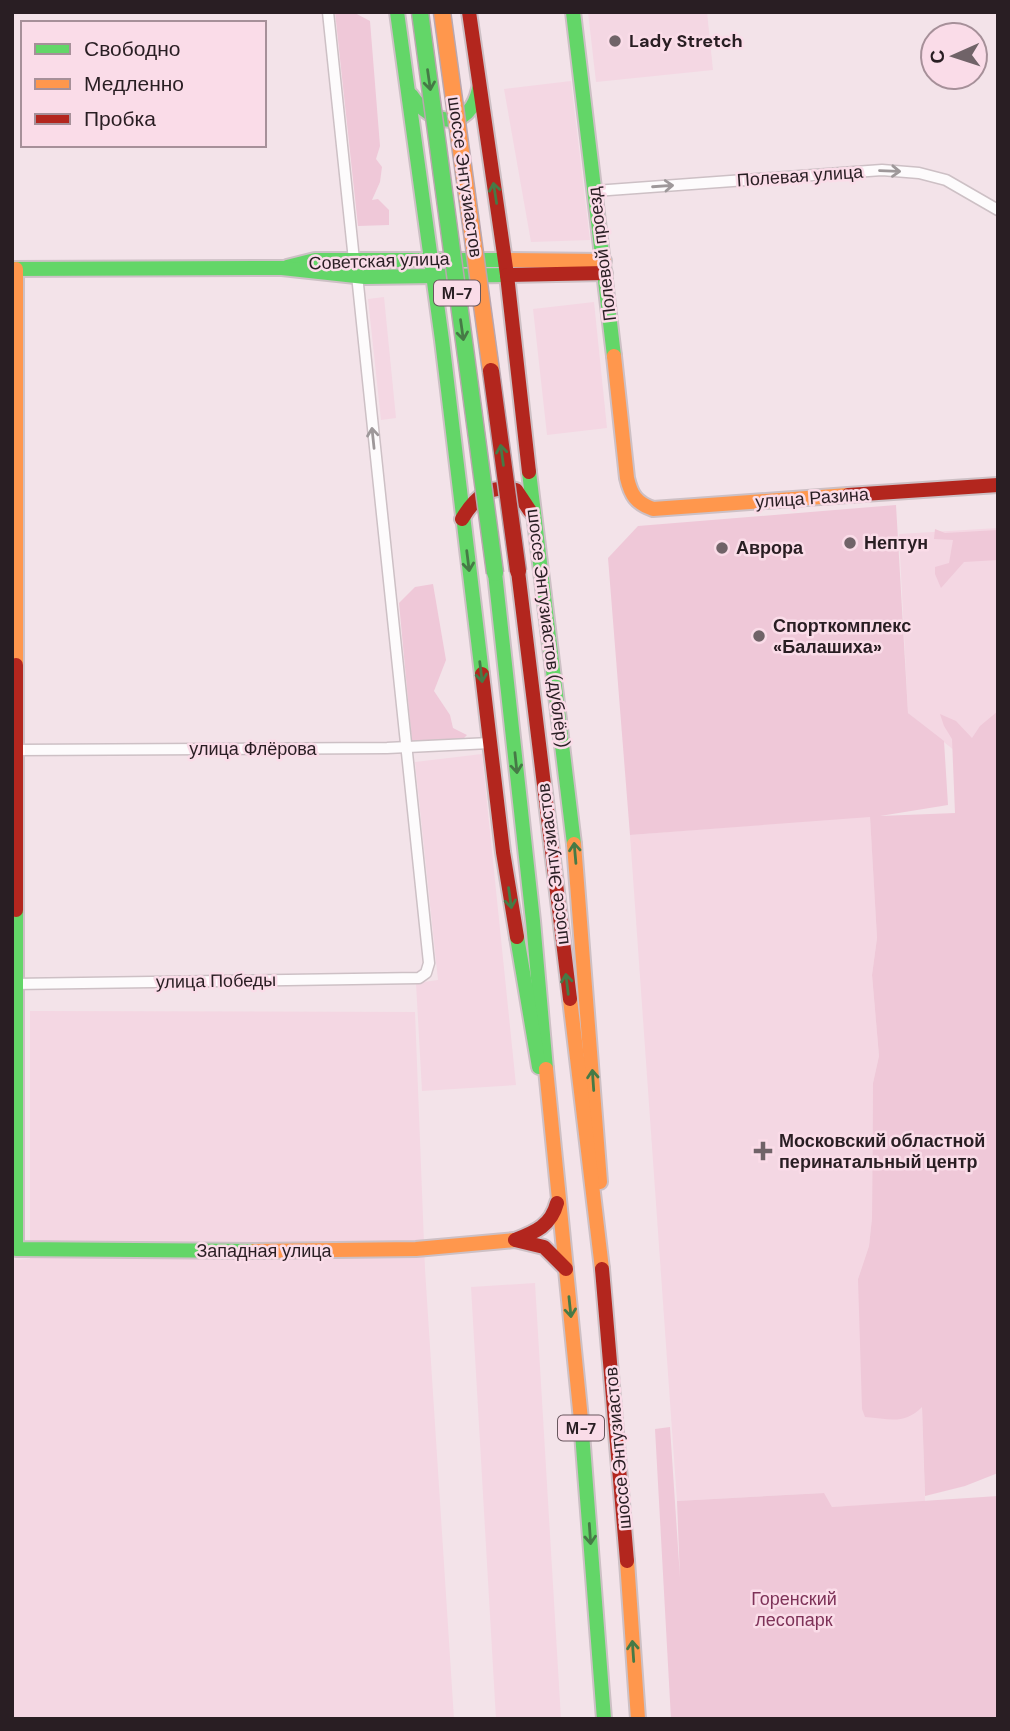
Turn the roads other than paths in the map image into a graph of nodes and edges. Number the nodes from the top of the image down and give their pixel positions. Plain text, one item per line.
1 (328, 12) edge
2 (397, 12) edge
3 (420, 12) edge
4 (442, 12) edge
5 (469, 12) edge
6 (573, 12) edge
7 (408, 86) junction
8 (479, 87) junction
9 (595, 191) junction
10 (998, 210) edge
11 (431, 259) junction
12 (604, 267) junction
13 (355, 268) junction
14 (505, 268) junction
15 (14, 269) edge
16 (433, 277) junction
17 (998, 485) edge
18 (631, 495) joint
19 (462, 519) junction
20 (534, 520) junction
21 (15, 635) edge
22 (490, 743) junction
23 (406, 748) junction
24 (16, 750) junction
25 (14, 984) edge
26 (552, 1142) junction
27 (558, 1199) junction
28 (515, 1240) junction
29 (600, 1246) junction
30 (14, 1249) edge
31 (566, 1270) junction
32 (604, 1719) edge
33 (638, 1719) edge

1 - 13 street
2 - 7 main road
3 -> 26 main road, шоссе Энтузиастов / М-7, bridge
29 -> 4 main road, шоссе Энтузиастов / М-7, bridge
5 - 8 main road, шоссе Энтузиастов (дублёр)
6 - 9 main road, Полевой проезд
7 - 8 main road
7 - 11 main road
14 -> 8 main road, шоссе Энтузиастов (дублёр)
9 -> 10 street, Полевая улица
9 - 12 main road, Полевой проезд
11 - 13 main road, Советская улица
11 - 14 main road, Советская улица
11 - 16 main road
12 - 14 main road, Советская улица
12 - 18 main road, Полевой проезд
13 - 15 main road, Советская улица
13 - 16 main road, Советская улица
23 -> 13 street
14 - 16 main road, Советская улица
14 - 20 main road, шоссе Энтузиастов (дублёр)
15 - 21 main road
16 - 19 main road
17 - 18 main road, улица Разина
19 - 20 main road
19 -> 22 main road
29 -> 20 main road, шоссе Энтузиастов (дублёр)
21 - 24 main road
22 - 23 street, улица Флёрова
22 -> 26 main road
23 - 24 street, улица Флёрова
23 - 25 street, улица Победы
24 - 25 main road
25 - 30 main road
26 - 27 main road, шоссе Энтузиастов / М-7
27 - 28 main road, Западная улица
27 - 31 main road, шоссе Энтузиастов / М-7
28 - 30 main road, Западная улица
28 - 31 main road, Западная улица
33 -> 29 main road, шоссе Энтузиастов / М-7
31 -> 32 main road, шоссе Энтузиастов / М-7

